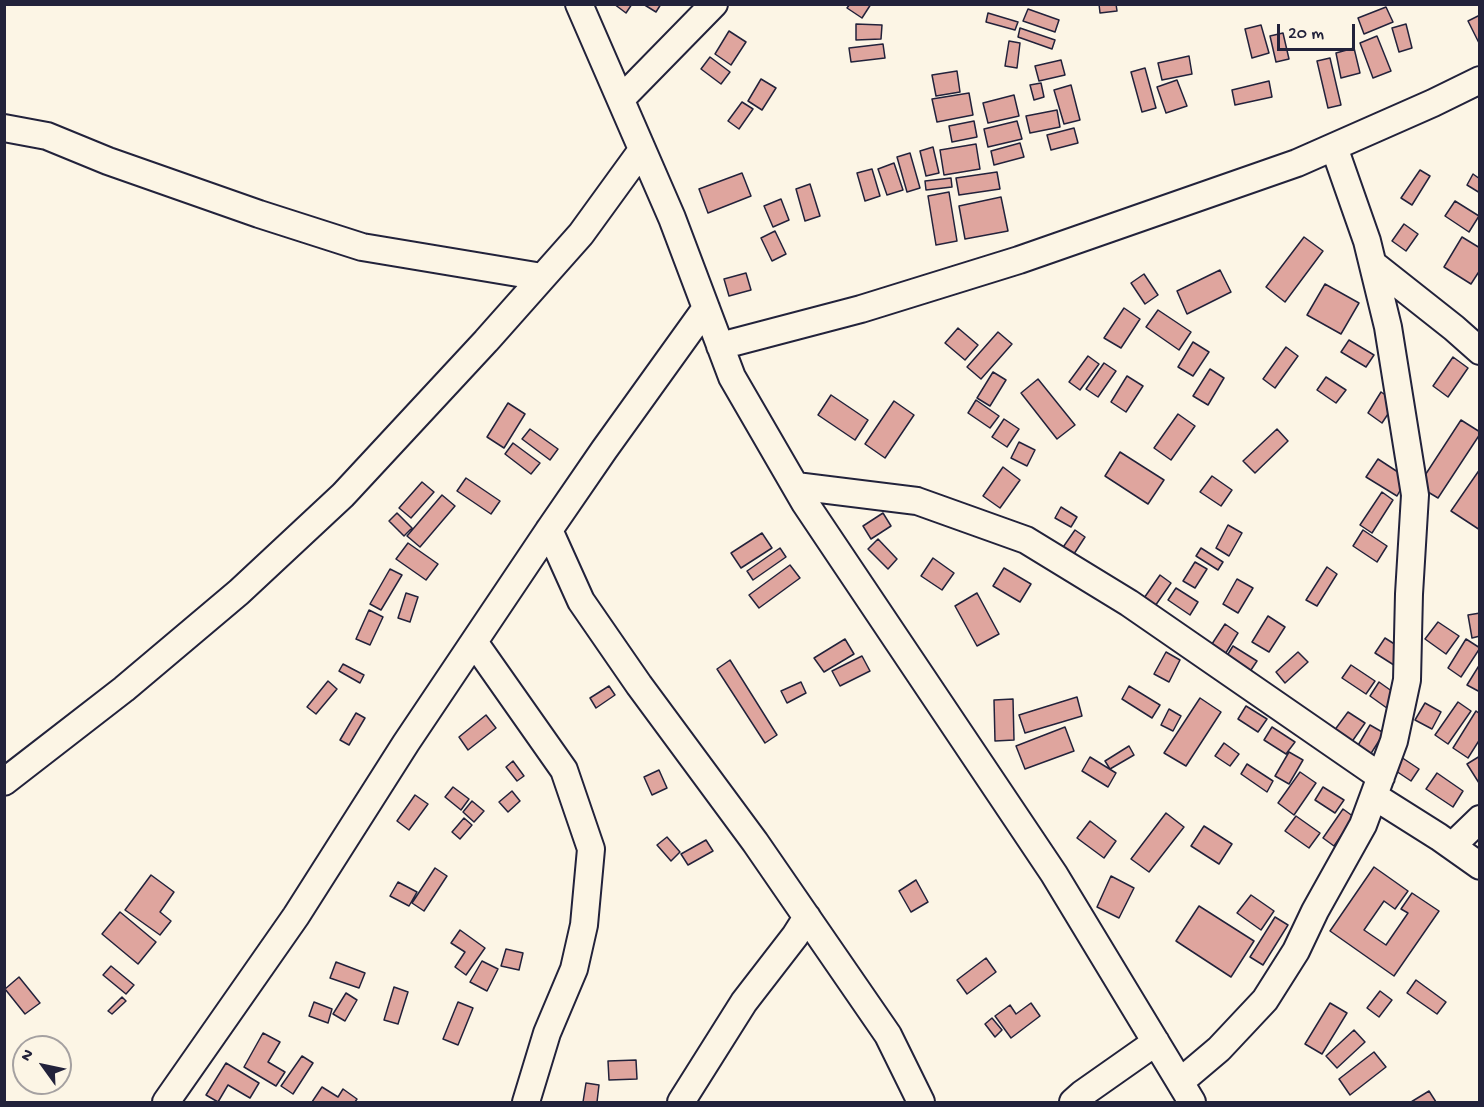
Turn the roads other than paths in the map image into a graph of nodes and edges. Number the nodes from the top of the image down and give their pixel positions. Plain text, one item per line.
1 (579, 4) edge
2 (714, 4) edge
3 (1479, 80) edge
4 (621, 99) junction
5 (4, 128) edge
6 (1334, 147) junction
7 (642, 150) junction
8 (1373, 264) junction
9 (542, 277) junction
10 (706, 308) junction
11 (720, 346) junction
12 (1479, 351) edge
13 (796, 486) junction
14 (549, 530) junction
15 (474, 642) junction
16 (4, 782) edge
17 (1377, 786) junction
18 (1479, 819) edge
19 (1452, 846) junction
20 (1479, 866) edge
21 (807, 917) junction
22 (1156, 1042) junction
23 (1186, 1092) edge
24 (166, 1102) edge
25 (526, 1102) edge
26 (681, 1102) edge
27 (921, 1102) edge
28 (1073, 1102) edge

1 - 4 street
2 - 4 street
3 - 6 street
4 - 7 street
5 - 9 street
6 - 8 street
6 - 11 street
7 - 9 street
7 - 10 street
8 - 12 street
8 - 17 street
9 - 16 street
10 - 11 street
10 - 14 street
11 - 13 street
13 - 17 street
13 - 22 street
14 - 15 street
14 - 21 street
15 - 24 street
15 - 25 street
17 - 19 street
17 - 23 street
18 - 19 street
19 - 20 street
21 - 26 street
21 - 27 street
22 - 23 street
22 - 28 street

